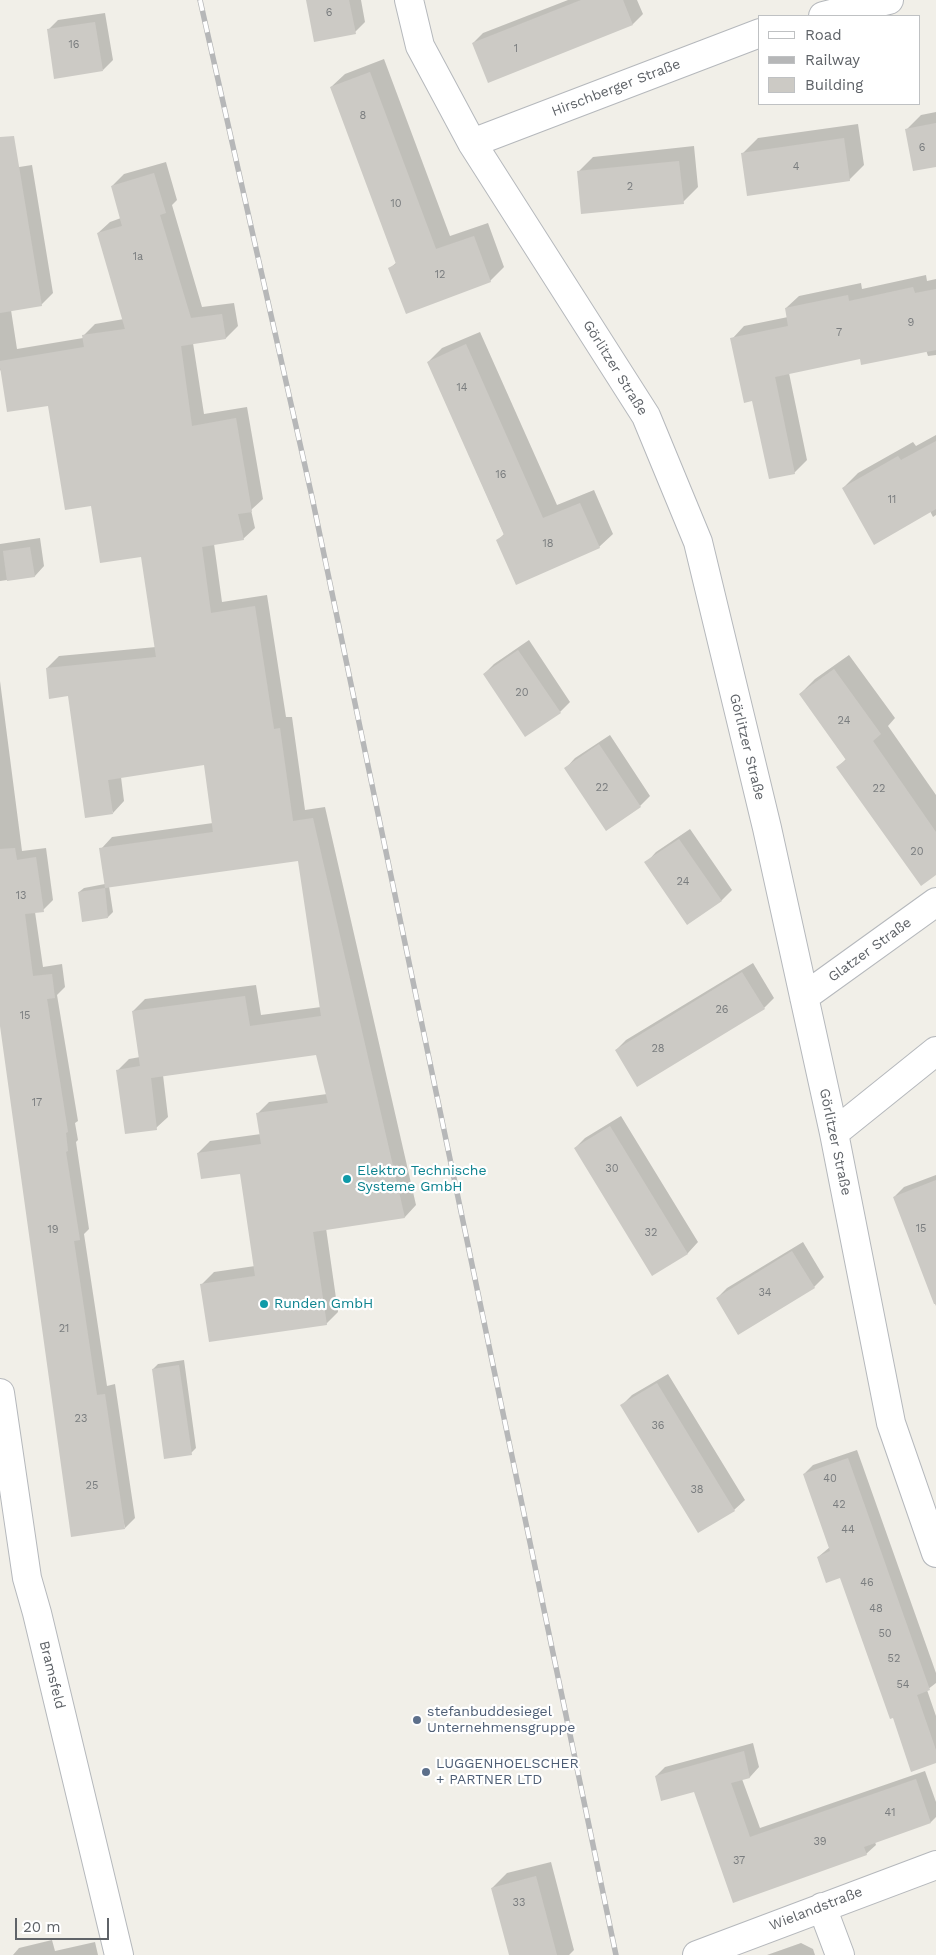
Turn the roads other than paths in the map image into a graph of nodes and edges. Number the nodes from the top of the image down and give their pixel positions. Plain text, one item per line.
1 (409, 0) edge
2 (889, 0) edge
3 (828, 15) edge
4 (758, 34) edge
5 (472, 144) junction
6 (936, 902) edge
7 (804, 998) junction
8 (936, 1051) edge
9 (834, 1133) junction
10 (0, 1393) edge
11 (936, 1553) edge
12 (936, 1864) edge
13 (822, 1907) junction
14 (119, 1955) edge
15 (697, 1955) edge
16 (840, 1955) edge

1 - 5 street, Görlitzer Straße
2 - 3 street
4 - 5 street, Hirschberger Straße
5 - 7 street, Görlitzer Straße
6 - 7 street, Glatzer Straße
7 - 9 street, Görlitzer Straße
8 - 9 street
9 - 11 street, Görlitzer Straße
10 - 14 street, Bramsfeld
12 - 13 street, Wielandstraße
13 - 15 street, Wielandstraße
13 - 16 street

